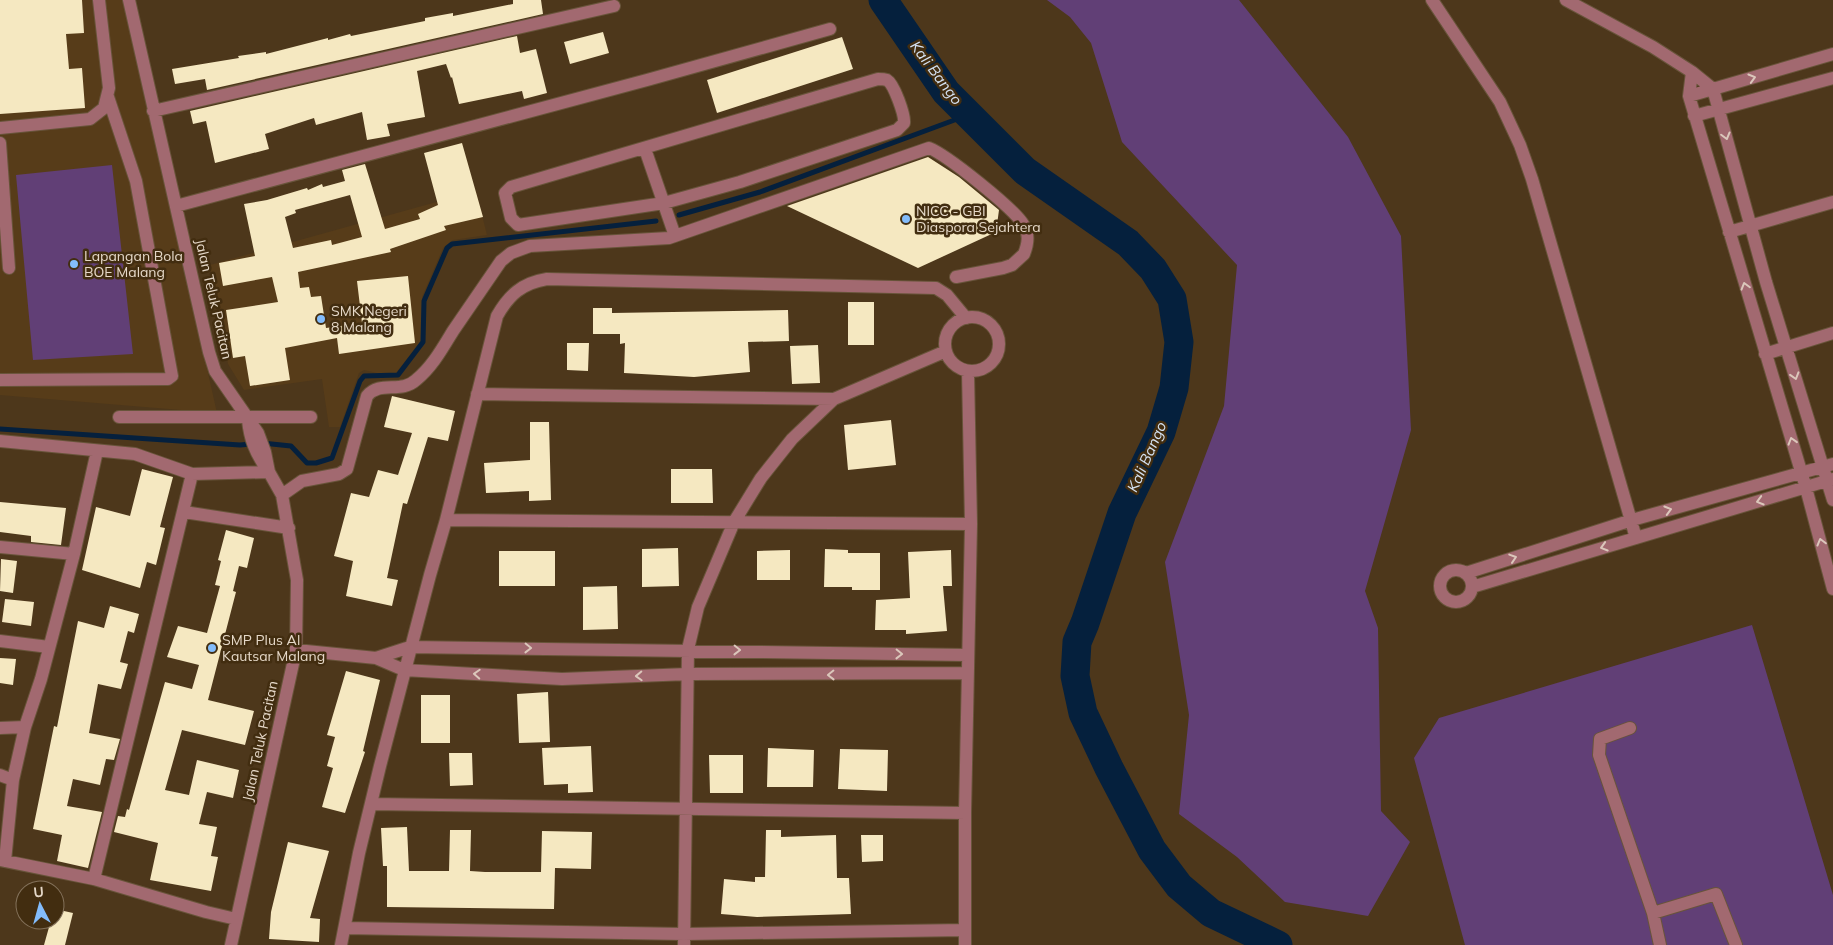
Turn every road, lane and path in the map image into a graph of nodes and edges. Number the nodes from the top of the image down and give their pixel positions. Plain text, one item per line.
1 (99, 0) edge
2 (129, 0) edge
3 (1432, 0) edge
4 (1566, 0) edge
5 (614, 6) dead end
6 (830, 29) dead end
7 (1833, 54) edge
8 (1692, 72) junction
9 (1833, 78) edge
10 (1713, 89) junction
11 (1689, 96) junction
12 (108, 97) junction
13 (1719, 110) junction
14 (153, 111) junction
15 (1694, 116) junction
16 (0, 128) edge
17 (0, 143) edge
18 (645, 149) junction
19 (2, 193) edge
20 (1833, 202) edge
21 (664, 203) junction
22 (176, 206) junction
23 (1750, 225) junction
24 (1729, 232) junction
25 (675, 236) junction
26 (9, 268) dead end
27 (956, 277) dead end
28 (966, 318) junction
29 (1833, 333) edge
30 (1786, 348) junction
31 (946, 351) junction
32 (1765, 354) junction
33 (968, 372) junction
34 (0, 380) edge
35 (477, 394) junction
36 (834, 400) junction
37 (119, 417) dead end
38 (311, 417) dead end
39 (248, 419) junction
40 (0, 442) edge
41 (97, 451) junction
42 (1828, 466) edge
43 (269, 472) junction
44 (1801, 472) junction
45 (192, 474) junction
46 (1830, 480) edge
47 (1806, 488) junction
48 (282, 495) junction
49 (1833, 500) edge
50 (184, 512) junction
51 (446, 520) junction
52 (1632, 520) junction
53 (734, 522) junction
54 (971, 524) junction
55 (289, 528) junction
56 (1636, 538) junction
57 (0, 547) edge
58 (74, 554) junction
59 (1466, 573) junction
60 (1472, 587) junction
61 (1833, 589) edge
62 (0, 641) edge
63 (49, 647) junction
64 (410, 647) junction
65 (688, 649) junction
66 (296, 650) junction
67 (967, 655) junction
68 (376, 658) junction
69 (404, 670) junction
70 (967, 673) junction
71 (688, 674) junction
72 (25, 727) junction
73 (0, 728) edge
74 (1630, 728) dead end
75 (0, 775) edge
76 (13, 780) junction
77 (371, 804) junction
78 (685, 807) junction
79 (965, 813) junction
80 (2, 861) edge
81 (94, 879) junction
82 (1653, 913) junction
83 (236, 919) junction
84 (345, 928) junction
85 (965, 930) junction
86 (684, 939) edge
87 (231, 945) edge
88 (341, 945) edge
89 (965, 945) edge
90 (1660, 945) edge
91 (1736, 945) edge

1 - 12 street
2 - 14 street, Jalan Teluk Pacitan
3 - 52 street
4 - 8 street
5 - 14 street
6 - 22 street
10 -> 7 street
8 - 10 street
8 - 11 street
9 - 13 street
10 - 11 street
10 - 13 street
11 - 15 street
12 - 16 street
12 - 34 street
13 - 15 street
13 -> 23 street
14 - 22 street, Jalan Teluk Pacitan
15 - 24 street
17 - 19 street
18 - 21 street
18 - 21 street
18 - 21 street
19 - 26 street
20 - 23 street
21 - 25 street
22 - 39 street, Jalan Teluk Pacitan
23 - 24 street
23 - 30 street
32 -> 24 street
25 - 27 street
25 - 48 street
28 - 31 street
28 - 33 street
28 - 35 street
29 - 30 street
30 - 32 street
30 -> 42 street
31 - 33 street
31 - 36 street
44 -> 32 street
33 - 54 street
35 - 36 street
35 - 51 street
36 - 53 street
37 - 39 street
38 - 39 street
39 - 43 street, Jalan Teluk Pacitan
40 - 41 street
41 - 45 street
41 - 58 street
42 - 44 street
42 - 46 street
43 - 45 street
43 - 48 street, Jalan Teluk Pacitan
44 - 47 street
52 -> 44 street
45 - 50 street
46 - 47 street
46 - 49 street
47 -> 56 street
61 -> 47 street
48 - 55 street, Jalan Teluk Pacitan
50 - 55 street
50 - 81 street
51 - 53 street
51 - 64 street
52 - 56 street
59 -> 52 street
53 - 54 street
53 - 65 street
54 - 67 street
55 - 66 street, Jalan Teluk Pacitan
56 -> 60 street
57 - 58 street
58 - 63 street
59 - 60 street
59 - 60 street
62 - 63 street
63 - 72 street
64 -> 65 street
64 - 68 street
64 - 69 street
65 -> 67 street
65 - 71 street
66 - 68 street
66 - 83 street, Jalan Teluk Pacitan
67 - 70 street
68 - 69 street
71 -> 69 street
69 - 77 street
70 -> 71 street
70 - 79 street
71 - 78 street
72 - 73 street
72 - 76 street
74 - 82 street
75 - 76 street
76 - 80 street
77 - 78 street
77 - 84 street
78 - 79 street
78 - 86 street
79 - 85 street
80 - 81 street
81 - 83 street
82 - 90 street
82 - 91 street
83 - 87 street, Jalan Teluk Pacitan
84 - 86 street
84 - 88 street
85 - 86 street
85 - 89 street

